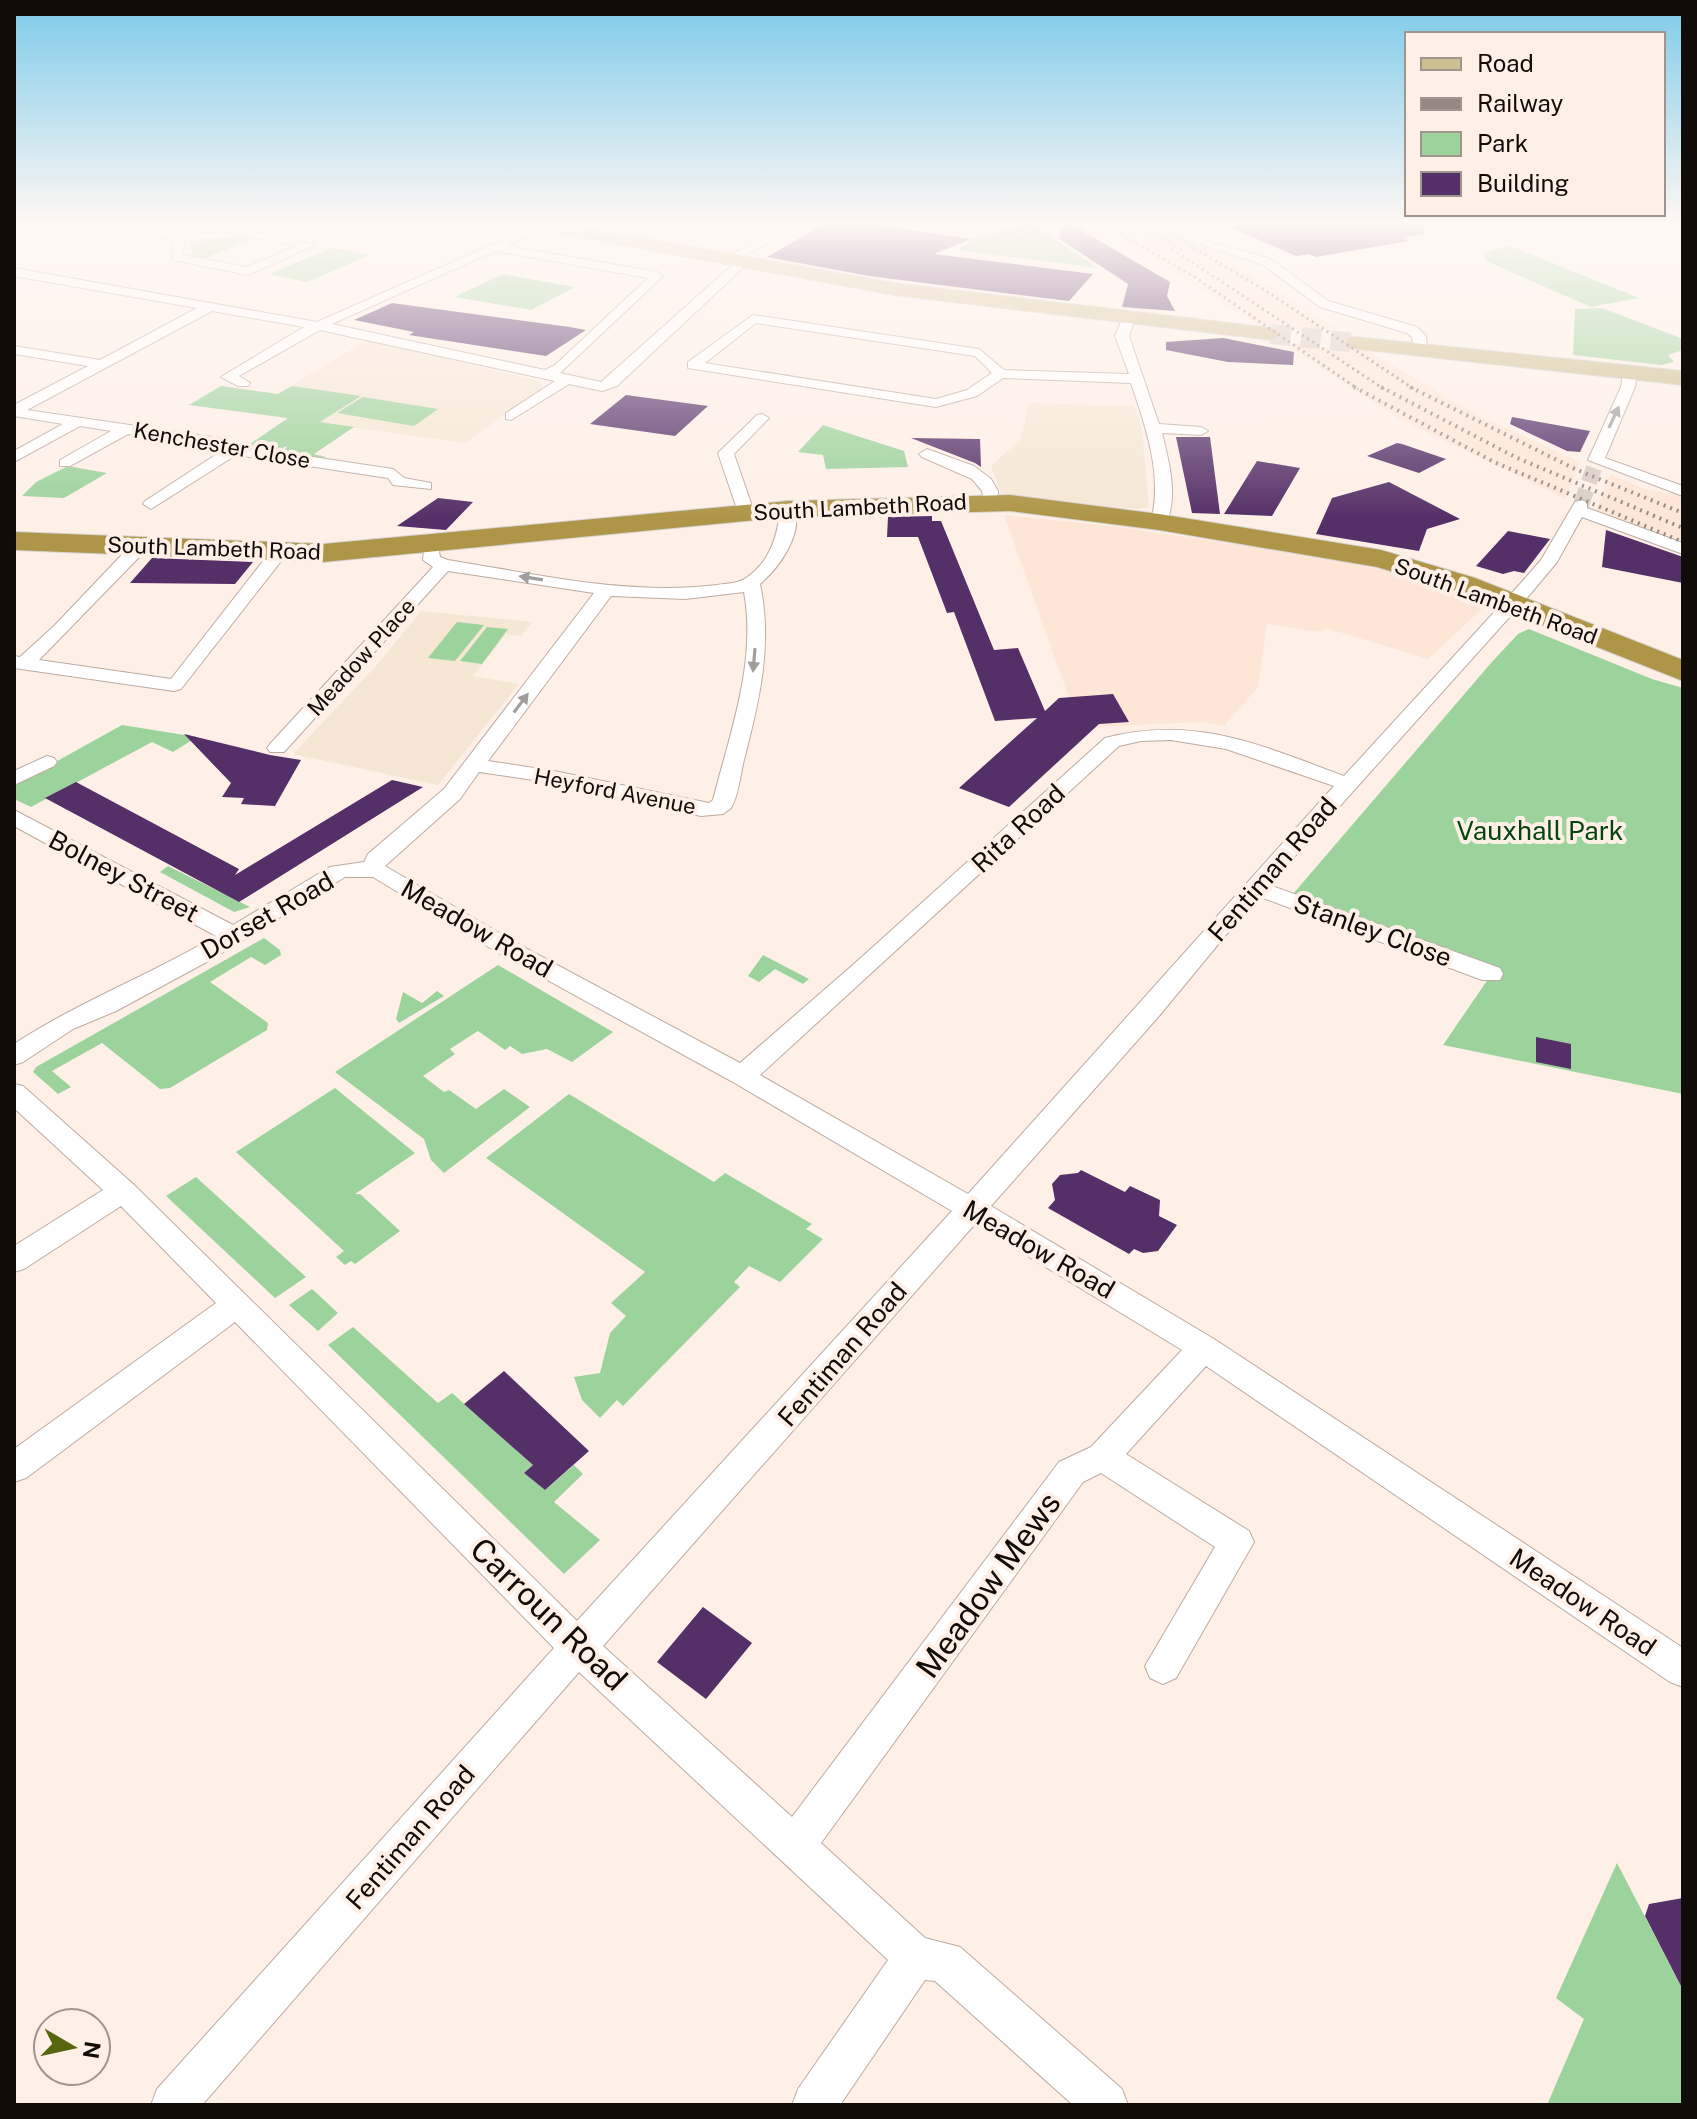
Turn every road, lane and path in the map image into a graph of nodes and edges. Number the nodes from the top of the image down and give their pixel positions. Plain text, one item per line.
1 (183, 321) edge
2 (297, 321) edge
3 (328, 321) edge
4 (610, 321) edge
5 (678, 321) edge
6 (751, 321) edge
7 (766, 321) edge
8 (1128, 321) edge
9 (1155, 321) edge
10 (1379, 321) tunnel mouth
11 (319, 325) junction
12 (1271, 334) tunnel mouth
13 (1356, 343) tunnel mouth
14 (1420, 349) junction
15 (14, 350) edge
16 (101, 364) junction
17 (1630, 373) junction
18 (1000, 374) junction
19 (546, 375) junction
20 (1680, 378) edge
21 (1138, 379) junction
22 (565, 380) junction
23 (243, 383) dead end
24 (14, 411) edge
25 (511, 416) dead end
26 (762, 418) dead end
27 (79, 421) junction
28 (127, 428) junction
29 (1154, 428) junction
30 (1201, 431) dead end
31 (233, 450) junction
32 (927, 454) dead end
33 (14, 457) edge
34 (65, 463) dead end
35 (425, 486) dead end
36 (1683, 491) edge
37 (991, 502) junction
38 (151, 504) dead end
39 (788, 509) junction
40 (746, 512) junction
41 (1159, 522) junction
42 (14, 541) edge
43 (141, 545) junction
44 (1683, 549) edge
45 (280, 551) junction
46 (437, 554) junction
47 (751, 583) junction
48 (605, 591) junction
49 (1512, 603) junction
50 (19, 663) edge
51 (1683, 671) edge
52 (277, 748) dead end
53 (47, 762) dead end
54 (473, 765) junction
55 (14, 779) edge
56 (1347, 784) junction
57 (14, 817) edge
58 (372, 869) junction
59 (1254, 887) junction
60 (233, 935) junction
61 (1491, 974) dead end
62 (14, 1056) edge
63 (742, 1076) junction
64 (14, 1093) edge
65 (123, 1191) junction
66 (970, 1209) junction
67 (14, 1261) edge
68 (236, 1305) junction
69 (1203, 1348) junction
70 (1103, 1457) junction
71 (14, 1468) edge
72 (578, 1647) junction
73 (1163, 1666) dead end
74 (1683, 1669) edge
75 (795, 1845) junction
76 (915, 1957) junction
77 (173, 2105) edge
78 (814, 2105) edge
79 (1106, 2105) edge

1 - 16 street
2 - 11 street
3 - 11 street
4 - 19 street
5 - 22 street
6 - 18 street
7 - 18 street
8 - 21 street
9 - 12 main road
10 - 14 street
11 - 19 street
11 - 23 street
13 - 14 main road
14 - 17 main road
15 - 16 street
16 - 24 street
17 - 20 main road
36 -> 17 street
18 - 21 street
19 - 22 street
21 - 29 street
22 - 25 street
24 - 27 street, Kenchester Close
26 - 40 street
27 - 28 street, Kenchester Close
27 - 33 street
28 - 31 street, Kenchester Close
28 - 34 street
29 - 30 street
29 - 41 street
31 - 35 street, Kenchester Close
31 - 38 street
32 - 37 street
37 - 39 highway, South Lambeth Road
37 - 41 highway, South Lambeth Road
39 - 40 highway, South Lambeth Road
39 - 47 street
40 - 46 highway, South Lambeth Road
41 - 49 highway, South Lambeth Road
42 - 43 highway, South Lambeth Road
43 - 45 highway, South Lambeth Road
43 - 50 street
44 - 49 street, Fentiman Road
45 - 46 highway, South Lambeth Road
45 - 50 street
48 -> 46 street
46 - 52 street, Meadow Place
47 - 48 street
47 -> 54 street, Heyford Avenue
54 -> 48 street
49 - 51 highway, South Lambeth Road
49 - 56 street, Fentiman Road
53 - 55 street
54 - 58 street
56 - 59 street, Fentiman Road
56 - 63 street, Rita Road
57 - 60 street, Bolney Street
58 - 60 street, Dorset Road
58 - 63 street, Meadow Road
59 - 61 street, Stanley Close
59 - 66 street, Fentiman Road
60 - 62 street, Dorset Road
63 - 66 street, Meadow Road
64 - 65 street, Carroun Road
65 - 67 street
65 - 68 street, Carroun Road
66 - 69 street, Meadow Road
66 - 72 street, Fentiman Road
68 - 71 street
68 - 72 street, Carroun Road
69 - 70 street, Meadow Mews
69 - 74 street, Meadow Road
70 - 73 street
70 - 75 street, Meadow Mews
72 - 75 street, Carroun Road
72 - 77 street, Fentiman Road
75 - 76 street, Carroun Road
76 - 78 street
76 - 79 street, Carroun Road

